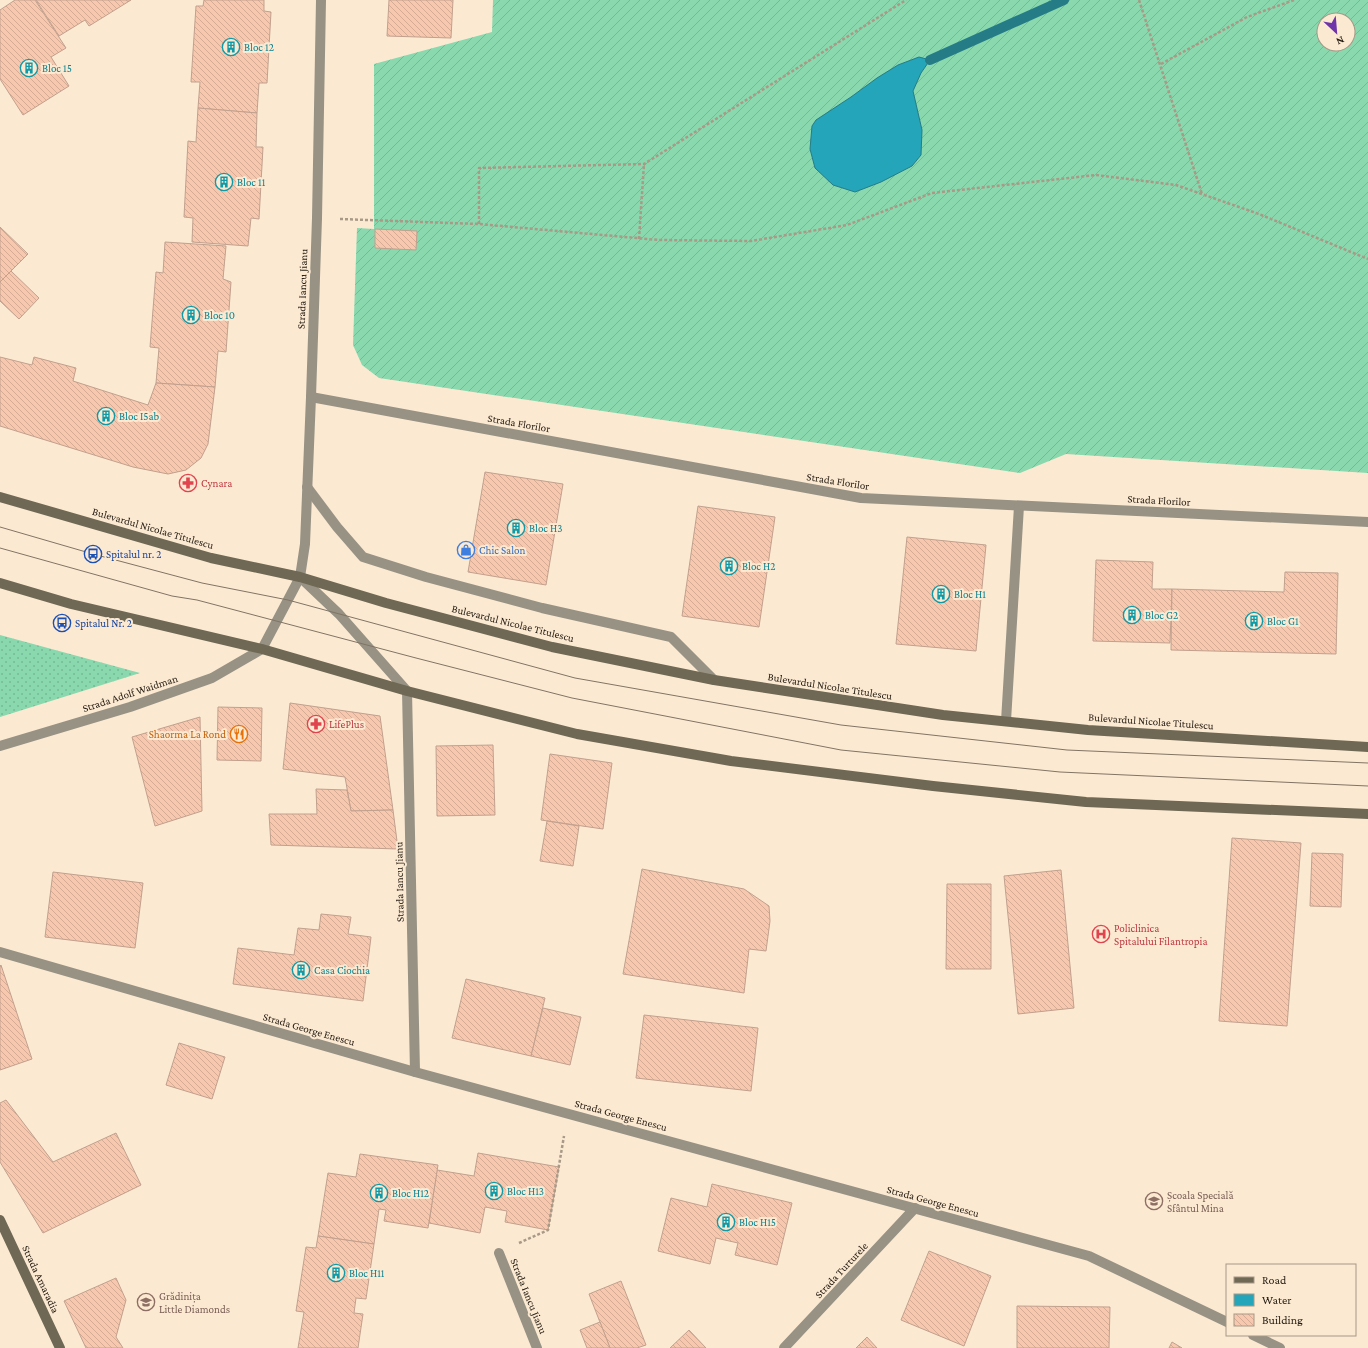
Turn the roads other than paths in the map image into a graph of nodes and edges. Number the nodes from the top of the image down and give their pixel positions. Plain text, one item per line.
1 (321, 0) edge
2 (311, 397) junction
3 (307, 487) junction
4 (0, 497) edge
5 (1019, 506) junction
6 (1368, 522) edge
7 (300, 578) junction
8 (0, 583) edge
9 (262, 649) junction
10 (714, 680) junction
11 (407, 691) junction
12 (1006, 721) junction
13 (0, 746) edge
14 (1368, 747) edge
15 (1368, 814) edge
16 (0, 952) edge
17 (415, 1072) junction
18 (915, 1208) junction
19 (0, 1220) edge
20 (499, 1253) road end
21 (1226, 1322) edge
22 (1255, 1336) edge
23 (60, 1348) edge
24 (537, 1348) edge
25 (784, 1348) edge
26 (1280, 1348) edge

1 - 2 street, Strada Iancu Jianu
2 - 3 street, Strada Iancu Jianu
2 - 5 street, Strada Florilor
3 - 7 street, Strada Iancu Jianu
3 - 10 street
4 - 7 main road, Bulevardul Nicolae Titulescu
5 - 6 street, Strada Florilor
5 - 12 street
7 - 9 street
7 - 10 main road, Bulevardul Nicolae Titulescu
7 - 11 street
8 - 9 main road
9 - 11 main road
9 - 13 street, Strada Adolf Waidman
10 - 12 main road, Bulevardul Nicolae Titulescu
11 - 15 main road
11 - 17 street, Strada Iancu Jianu
12 - 14 main road, Bulevardul Nicolae Titulescu
16 - 17 street, Strada George Enescu
17 - 18 street, Strada George Enescu
18 - 21 street, Strada George Enescu
18 - 25 street, Strada Turturele
19 - 23 main road, Strada Amaradia
20 - 24 street, Strada Iancu Jianu
22 - 26 street

